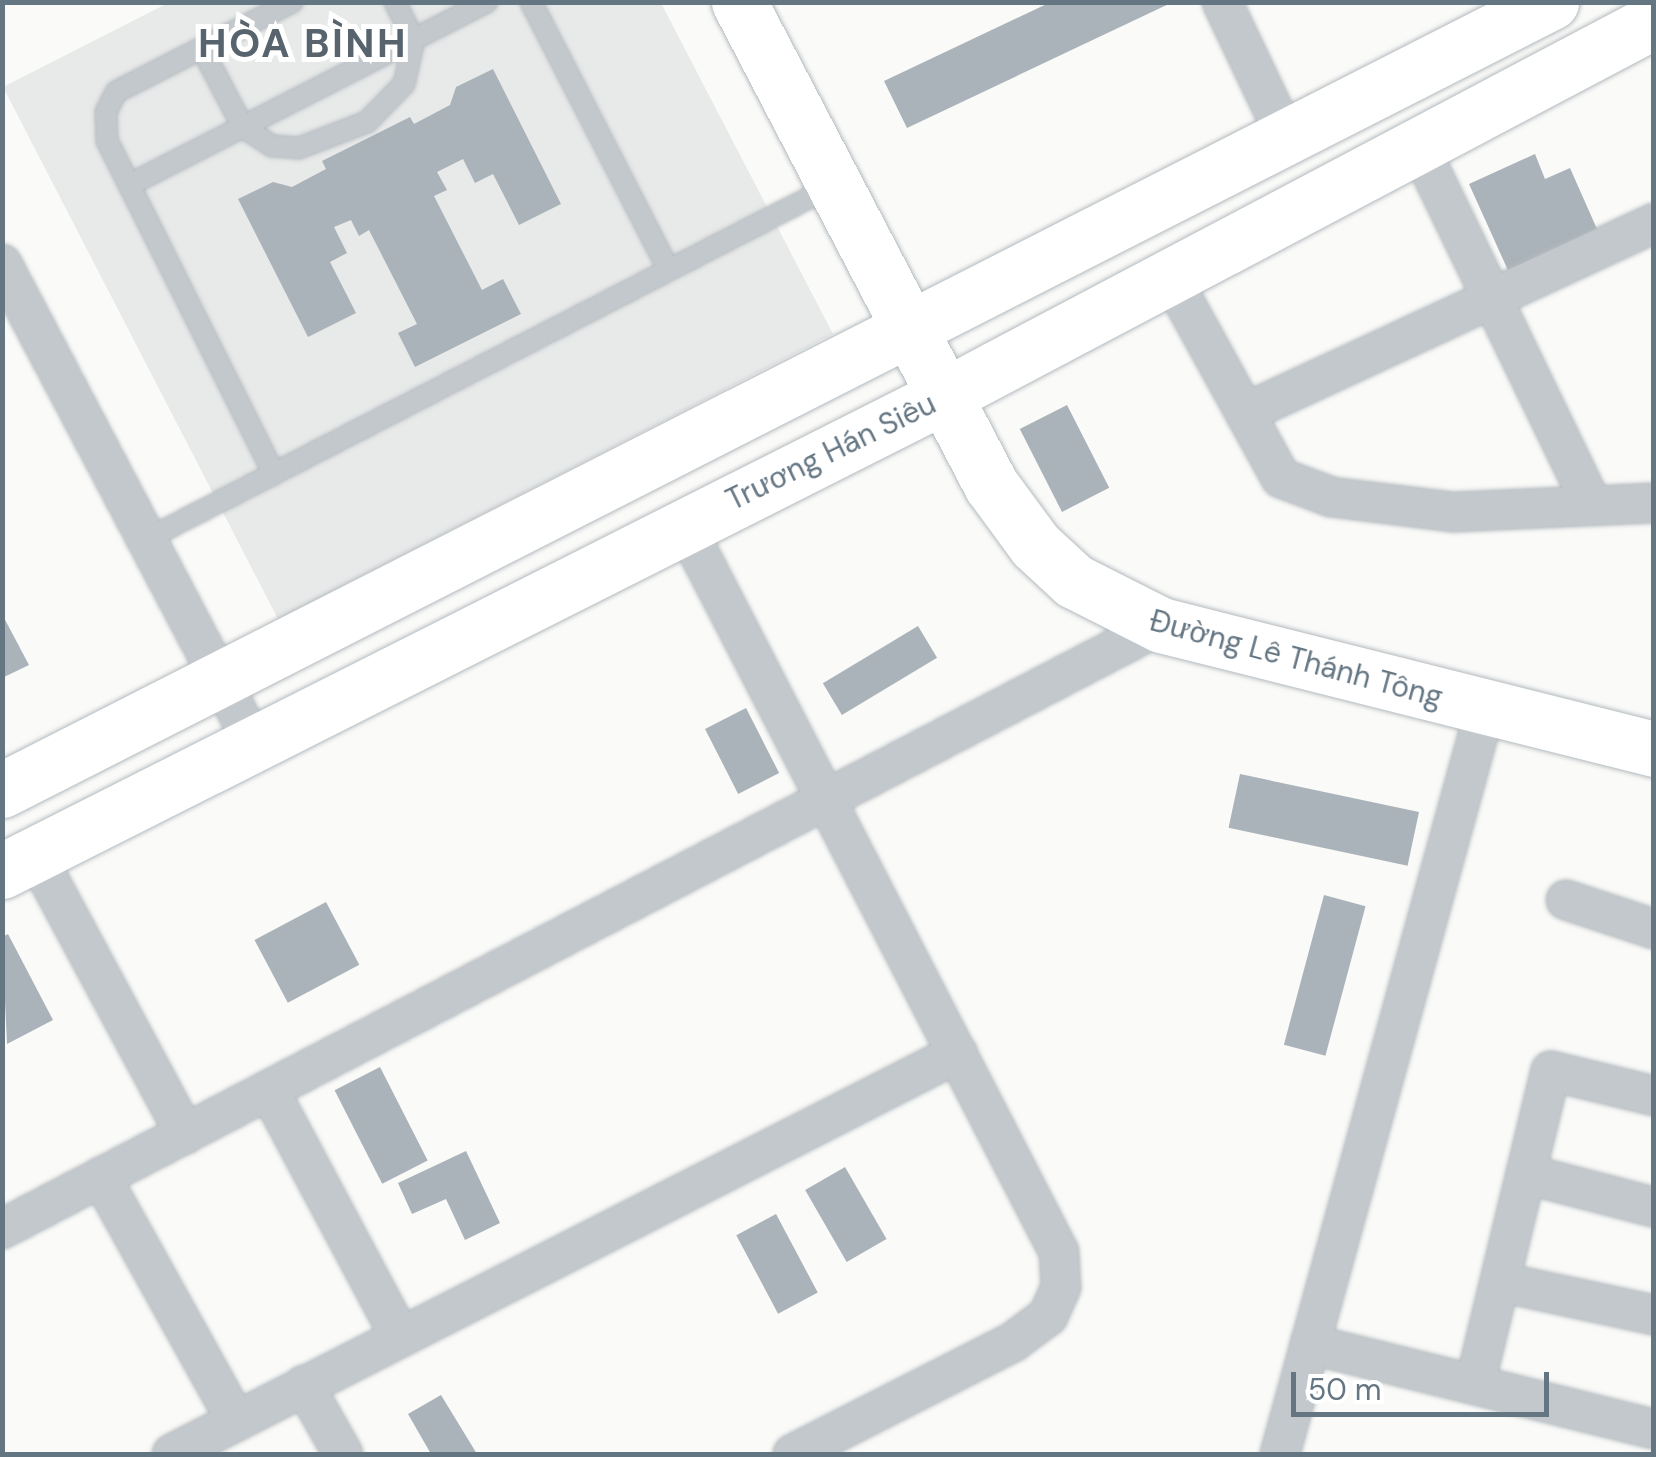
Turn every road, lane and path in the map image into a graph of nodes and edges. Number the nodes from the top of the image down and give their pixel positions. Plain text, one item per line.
1 (394, 2) edge
2 (487, 2) edge
3 (532, 2) edge
4 (739, 2) edge
5 (1222, 2) edge
6 (1551, 2) edge
7 (284, 4) edge
8 (1654, 21) edge
9 (414, 40) junction
10 (202, 48) junction
11 (243, 127) junction
12 (1287, 139) junction
13 (1419, 147) junction
14 (129, 185) junction
15 (834, 185) junction
16 (1654, 223) edge
17 (2, 264) edge
18 (669, 270) junction
19 (1171, 278) junction
20 (1494, 300) junction
21 (911, 331) junction
22 (944, 396) junction
23 (1246, 413) junction
24 (274, 474) junction
25 (1654, 504) edge
26 (1592, 505) junction
27 (684, 524) junction
28 (148, 539) junction
29 (1161, 625) junction
30 (219, 674) junction
31 (1486, 710) junction
32 (252, 740) junction
33 (1654, 750) edge
34 (2, 790) edge
35 (828, 800) junction
36 (19, 863) edge
37 (1566, 900) dead end
38 (1654, 928) edge
39 (958, 1054) junction
40 (269, 1090) junction
41 (1654, 1096) edge
42 (185, 1134) junction
43 (1526, 1174) junction
44 (101, 1177) junction
45 (1654, 1206) edge
46 (2, 1229) edge
47 (1500, 1282) junction
48 (1654, 1315) edge
49 (399, 1334) junction
50 (1310, 1344) junction
51 (1475, 1384) junction
52 (304, 1385) junction
53 (236, 1421) junction
54 (1654, 1428) edge
55 (172, 1454) edge
56 (343, 1454) edge
57 (793, 1454) edge
58 (1280, 1454) edge

1 - 9 lane
2 - 9 lane
3 - 18 lane
4 - 15 main road, Đường Lê Thánh Tông
5 - 12 street
6 - 12 main road
7 - 10 lane
8 - 13 main road, Trương Hán Siêu
9 - 11 lane
9 - 11 lane
10 - 11 lane
10 - 14 lane
11 - 14 lane
12 - 21 main road
13 - 19 main road, Trương Hán Siêu
13 - 20 street
14 - 24 lane
15 - 18 lane
15 - 21 main road, Đường Lê Thánh Tông
16 - 20 street
17 - 28 street
18 - 24 lane
19 - 22 main road, Trương Hán Siêu
19 - 23 street
20 - 23 street
20 - 26 street
21 - 22 main road, Đường Lê Thánh Tông
21 - 30 main road
22 - 27 main road, Trương Hán Siêu
22 - 29 main road, Đường Lê Thánh Tông
23 - 26 street
24 - 28 lane
25 - 26 street
27 - 32 main road, Trương Hán Siêu
27 - 35 street
28 - 30 street
29 - 31 main road, Đường Lê Thánh Tông
29 - 35 street
30 - 32 street
30 - 34 main road
31 - 33 main road, Đường Lê Thánh Tông
31 - 50 street
32 - 36 main road, Trương Hán Siêu
35 - 39 street
35 - 40 street
36 - 42 street
37 - 38 street
39 - 49 street
39 - 57 street
40 - 42 street
40 - 49 street
41 - 43 street
42 - 44 street
43 - 45 street
43 - 47 street
44 - 46 street
44 - 53 street
47 - 48 street
47 - 51 street
49 - 52 street
50 - 51 street
50 - 58 street
51 - 54 street
52 - 53 street
52 - 56 street
53 - 55 street

